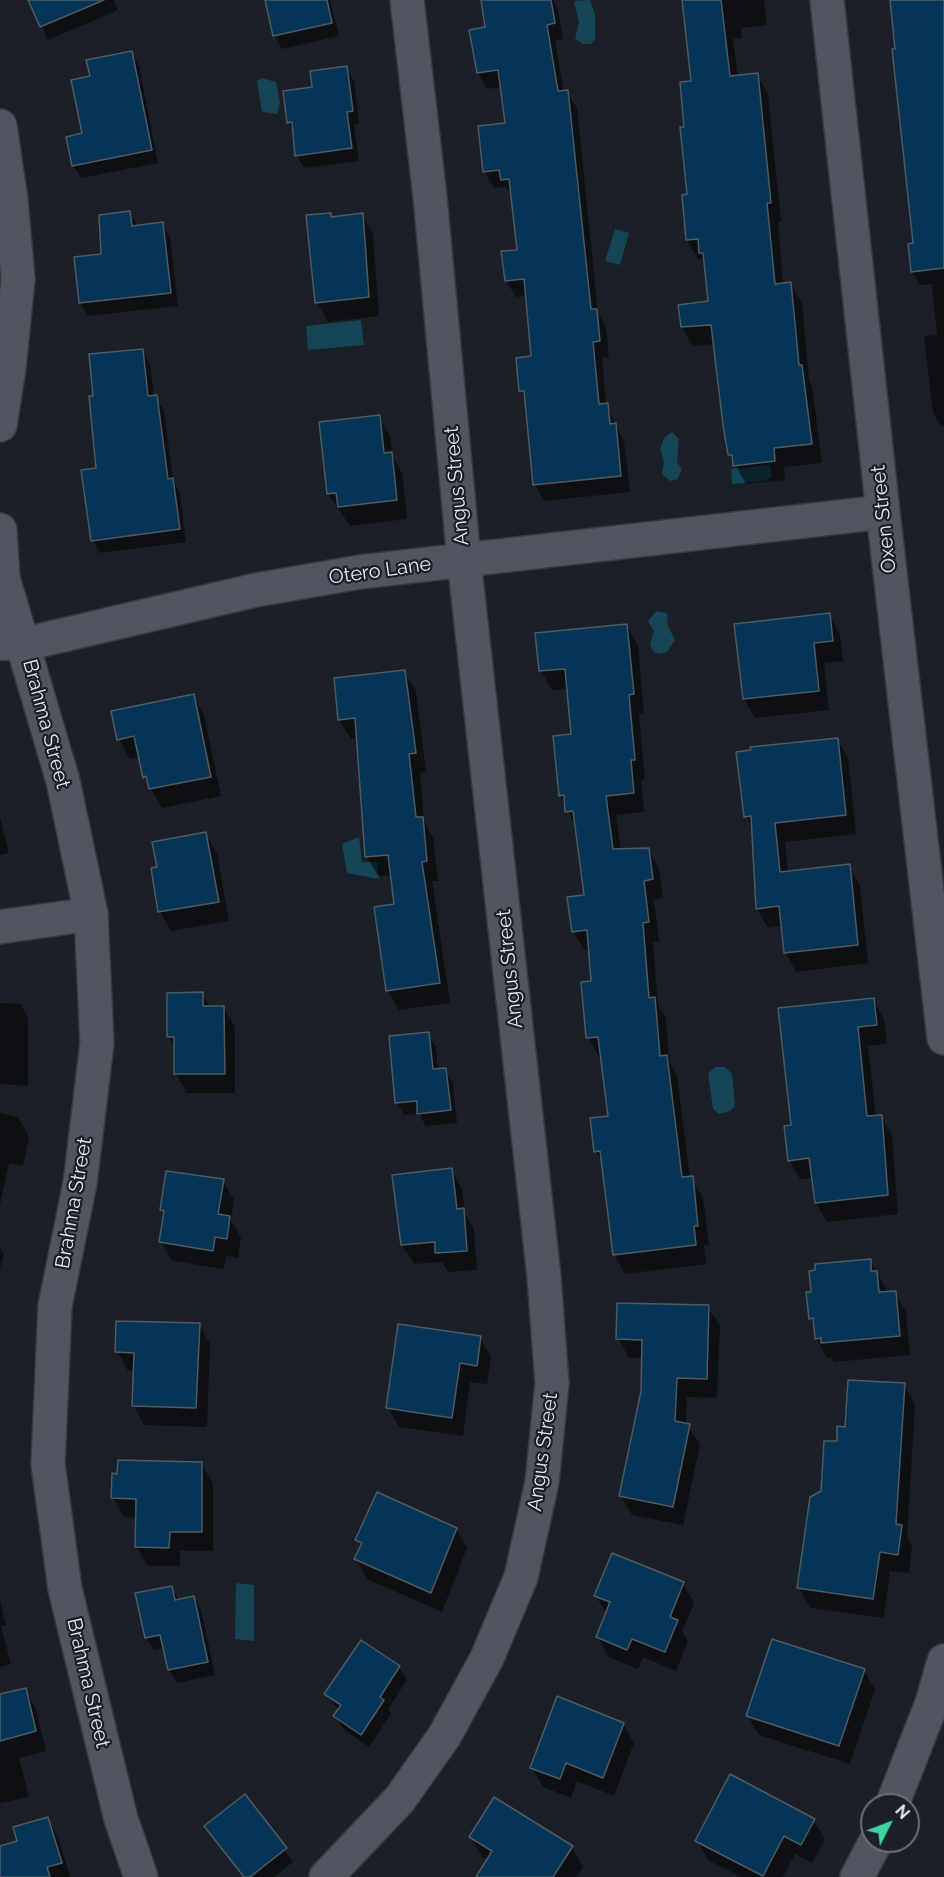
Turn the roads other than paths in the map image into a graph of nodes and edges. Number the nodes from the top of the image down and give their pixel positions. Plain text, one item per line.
1 (407, 0) edge
2 (827, 0) edge
3 (0, 126) edge
4 (0, 425) edge
5 (883, 512) junction
6 (0, 530) edge
7 (464, 560) junction
8 (8, 650) edge
9 (91, 914) junction
10 (0, 927) edge
11 (944, 1038) edge
12 (944, 1661) edge
13 (897, 1793) edge
14 (870, 1853) edge
15 (141, 1877) edge
16 (326, 1877) edge
17 (857, 1877) edge

1 - 7 street, Angus Street
2 - 5 street, Oxen Street
3 - 4 street
5 - 7 street, Otero Lane
5 - 11 street, Oxen Street
6 - 8 street, Brahma Street
7 - 8 street, Otero Lane
7 - 16 street, Angus Street
8 - 9 street, Brahma Street
9 - 10 street
9 - 15 street, Brahma Street
12 - 13 street
14 - 17 street

